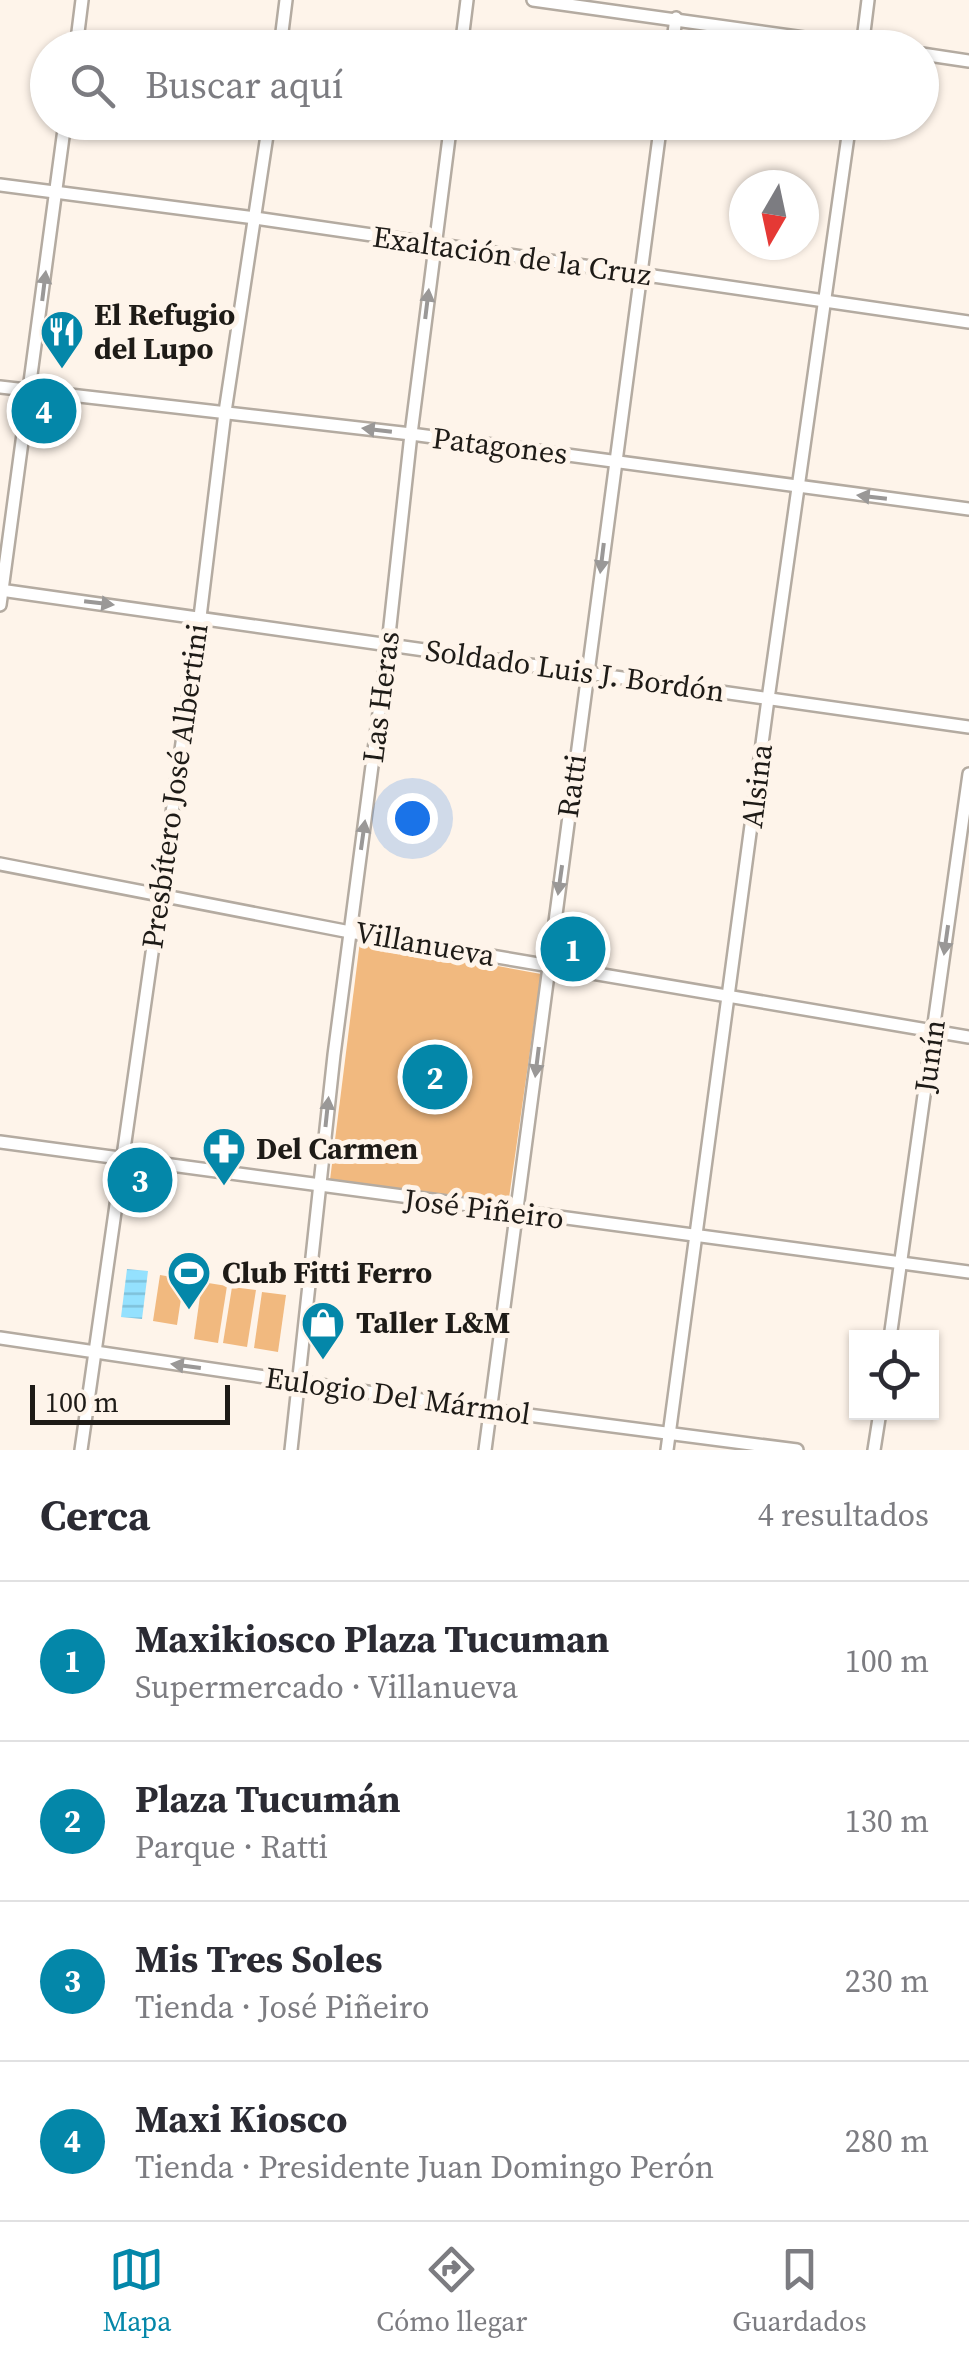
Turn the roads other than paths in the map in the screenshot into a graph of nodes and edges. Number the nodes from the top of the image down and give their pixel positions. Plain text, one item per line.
1 (82, 0) edge
2 (286, 0) edge
3 (468, 0) edge
4 (534, 0) edge
5 (868, 0) edge
6 (676, 18) junction
7 (78, 30) edge
8 (282, 30) edge
9 (464, 30) edge
10 (674, 30) edge
11 (756, 30) edge
12 (864, 30) edge
13 (939, 57) edge
14 (969, 61) edge
15 (63, 140) edge
16 (267, 140) edge
17 (449, 140) edge
18 (658, 140) edge
19 (847, 140) edge
20 (0, 185) edge
21 (56, 192) junction
22 (256, 218) junction
23 (435, 244) junction
24 (639, 274) junction
25 (823, 302) junction
26 (969, 322) edge
27 (0, 388) edge
28 (30, 391) junction
29 (225, 412) junction
30 (410, 434) junction
31 (614, 461) junction
32 (798, 488) junction
33 (969, 509) edge
34 (1, 590) edge
35 (0, 605) edge
36 (200, 616) junction
37 (388, 644) junction
38 (588, 673) junction
39 (768, 698) junction
40 (969, 727) edge
41 (969, 774) edge
42 (0, 864) edge
43 (159, 893) junction
44 (350, 932) junction
45 (548, 966) junction
46 (729, 998) junction
47 (933, 1031) junction
48 (969, 1037) edge
49 (0, 1142) edge
50 (120, 1157) junction
51 (320, 1187) junction
52 (518, 1214) junction
53 (697, 1236) junction
54 (900, 1264) junction
55 (969, 1272) edge
56 (891, 1330) edge
57 (0, 1338) edge
58 (94, 1353) junction
59 (299, 1383) junction
60 (490, 1410) junction
61 (879, 1420) edge
62 (670, 1432) junction
63 (81, 1450) edge
64 (290, 1450) edge
65 (485, 1450) edge
66 (667, 1450) edge
67 (797, 1450) edge
68 (874, 1450) edge

1 - 7 street
2 - 8 street
3 - 9 street
4 - 6 street
5 - 12 street
6 - 10 street
6 - 11 street
13 - 14 street
15 - 21 street
16 - 22 street, Presbítero José Albertini
17 - 23 street, Las Heras
18 - 24 street, Ratti
19 - 25 street, Alsina
20 - 21 street, Exaltación de la Cruz
21 - 22 street, Exaltación de la Cruz
28 -> 21 street
22 - 23 street, Exaltación de la Cruz
22 - 29 street, Presbítero José Albertini
23 - 24 street, Exaltación de la Cruz
30 -> 23 street, Las Heras
24 - 25 street, Exaltación de la Cruz
24 - 31 street, Ratti
25 - 26 street, Exaltación de la Cruz
25 - 32 street, Alsina
27 - 28 street, Patagones
28 - 29 street, Patagones
28 - 34 street
30 -> 29 street, Patagones
29 - 36 street, Presbítero José Albertini
30 - 31 street, Patagones
30 - 37 street, Las Heras
31 - 32 street, Patagones
31 -> 38 street, Ratti
33 -> 32 street, Patagones
32 - 39 street, Alsina
34 - 35 street
34 -> 36 street, Soldado Luis J. Bordón
36 - 37 street, Soldado Luis J. Bordón
36 - 43 street, Presbítero José Albertini
37 - 38 street, Soldado Luis J. Bordón
44 -> 37 street, Las Heras
38 - 39 street, Soldado Luis J. Bordón
38 -> 45 street, Ratti
39 - 40 street, Soldado Luis J. Bordón
39 - 46 street, Alsina
41 -> 47 street, Junín
42 - 43 street, Villanueva
43 - 44 street, Villanueva
43 - 50 street, Presbítero José Albertini
44 - 45 street, Villanueva
51 -> 44 street, Las Heras
45 - 46 street, Villanueva
45 -> 52 street, Ratti
46 - 47 street, Villanueva
46 - 53 street, Alsina
47 - 48 street, Villanueva
47 - 54 street, Junín
49 - 50 street, José Piñeiro
50 - 51 street, José Piñeiro
50 - 58 street, Presbítero José Albertini
51 - 52 street, José Piñeiro
51 - 59 street, Las Heras
52 - 53 street, José Piñeiro
52 - 60 street, Ratti
53 - 54 street, José Piñeiro
53 - 62 street, Alsina
54 - 55 street, José Piñeiro
54 - 56 street, Junín
57 - 58 street, Eulogio Del Mármol
59 -> 58 street, Eulogio Del Mármol
58 - 63 street, Presbítero José Albertini
59 - 60 street, Eulogio Del Mármol
59 - 64 street, Las Heras
60 - 62 street, Eulogio Del Mármol
60 - 65 street, Ratti
61 - 68 street
62 - 66 street, Alsina
62 - 67 street, Eulogio Del Mármol

